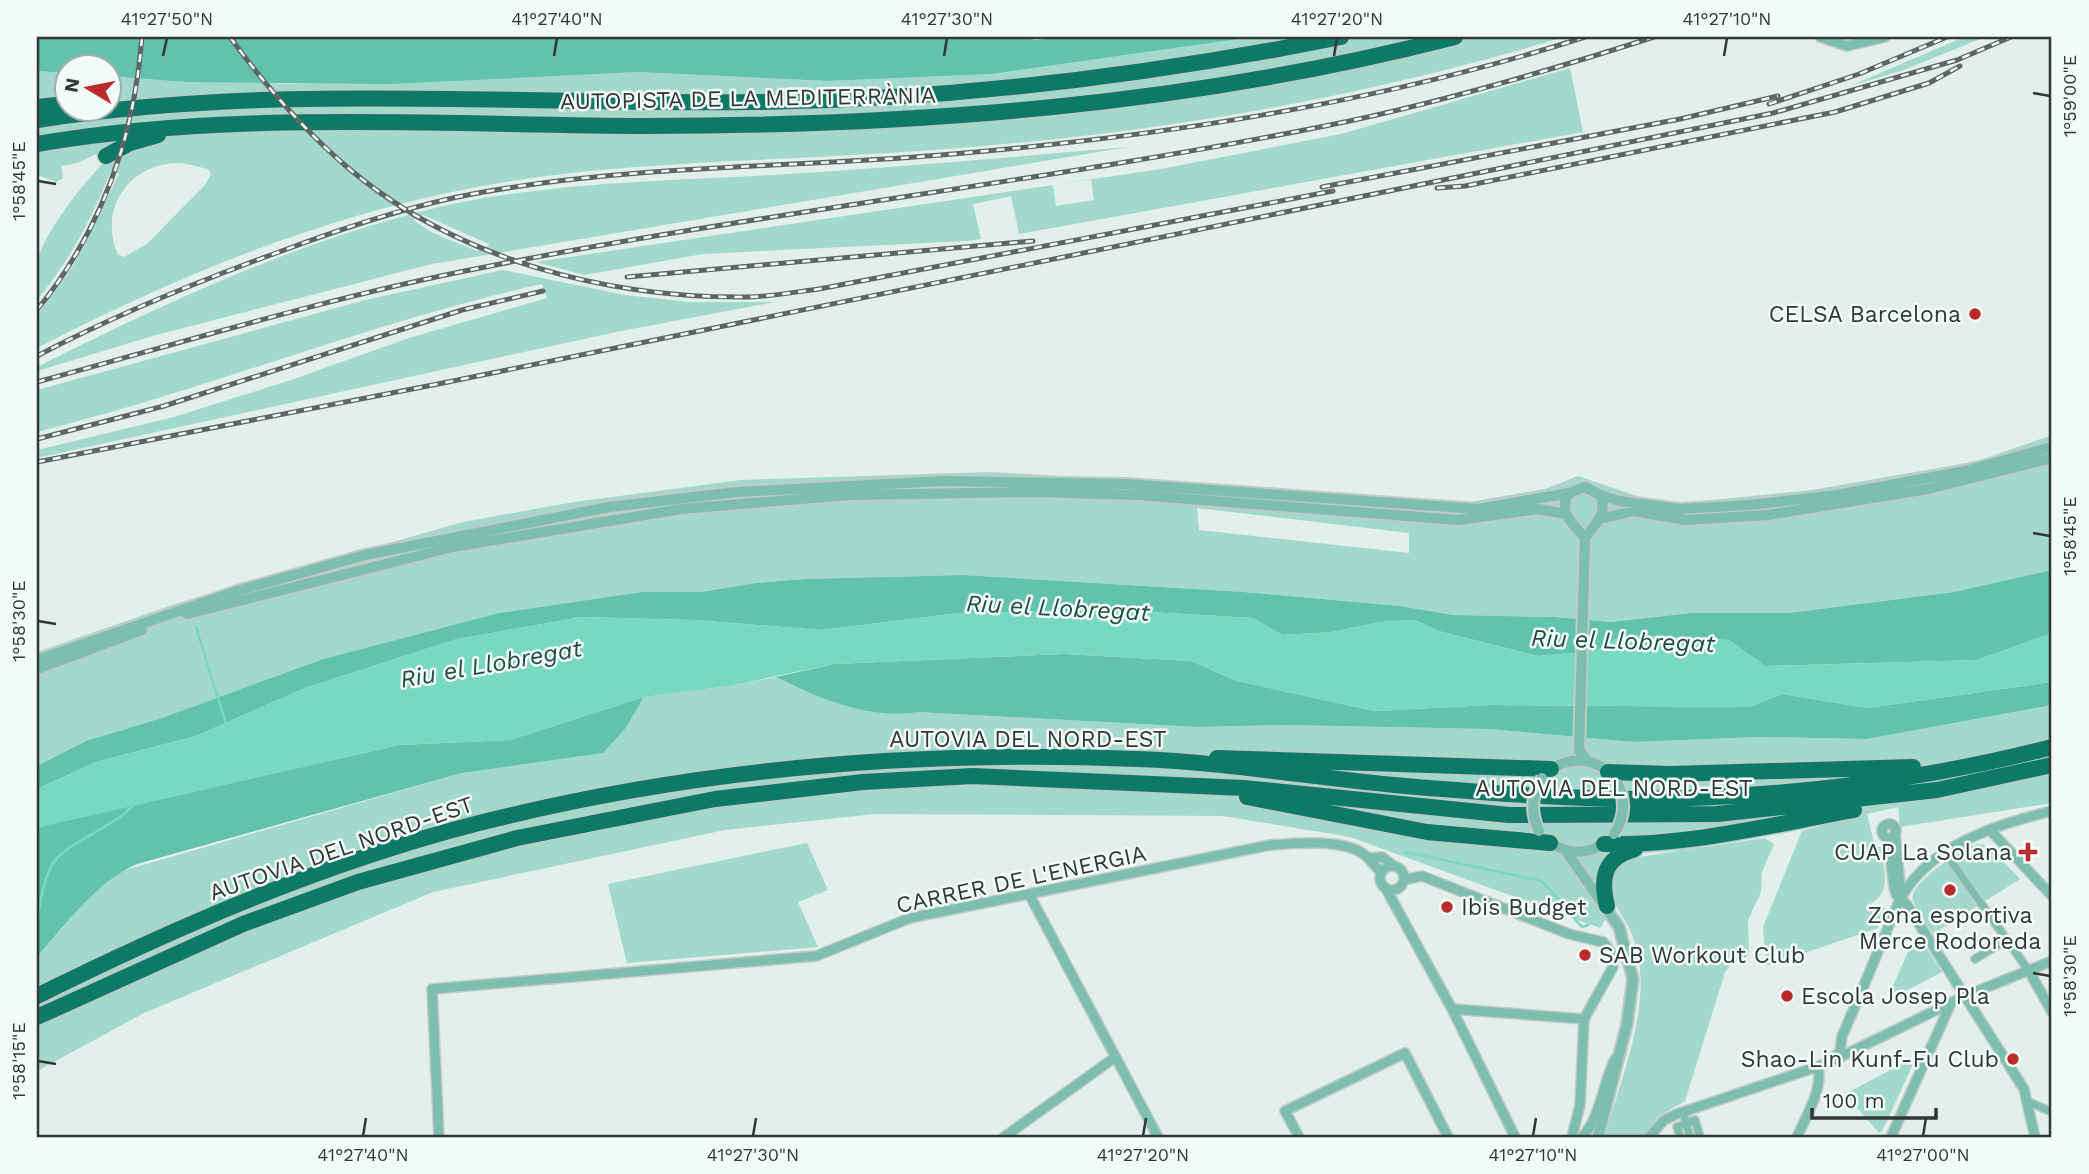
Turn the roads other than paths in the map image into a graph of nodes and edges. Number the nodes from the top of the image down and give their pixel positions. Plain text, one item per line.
1 (1341, 37) edge
2 (1455, 37) edge
3 (1820, 37) edge
4 (1885, 37) edge
5 (122, 101) edge
6 (209, 102) junction
7 (37, 120) edge
8 (182, 128) junction
9 (37, 144) edge
10 (106, 156) dead end
11 (2052, 447) edge
12 (2052, 458) edge
13 (1569, 493) junction
14 (1600, 495) junction
15 (1569, 519) junction
16 (1597, 521) junction
17 (1585, 538) junction
18 (37, 660) edge
19 (37, 669) edge
20 (2052, 747) edge
21 (1579, 750) junction
22 (1141, 759) junction
23 (1569, 761) junction
24 (1588, 762) junction
25 (1961, 765) junction
26 (2052, 765) edge
27 (1546, 774) junction
28 (1613, 778) junction
29 (1190, 785) junction
30 (1937, 790) junction
31 (2052, 811) edge
32 (1990, 830) junction
33 (1892, 835) dead end
34 (1544, 837) junction
35 (1609, 839) junction
36 (1645, 845) junction
37 (1565, 850) junction
38 (1589, 851) junction
39 (1948, 857) dead end
40 (1368, 858) junction
41 (1394, 866) junction
42 (1382, 872) junction
43 (1587, 879) junction
44 (1402, 883) junction
45 (1385, 887) junction
46 (1029, 894) junction
47 (2052, 896) edge
48 (1900, 898) junction
49 (1607, 906) junction
50 (1399, 909) junction
51 (2008, 939) junction
52 (1975, 959) dead end
53 (2052, 961) edge
54 (2029, 971) junction
55 (37, 996) edge
56 (1965, 996) junction
57 (1951, 1003) junction
58 (2051, 1007) edge
59 (1452, 1009) junction
60 (41, 1015) edge
61 (1584, 1019) junction
62 (1619, 1051) junction
63 (1843, 1053) junction
64 (1114, 1058) junction
65 (1818, 1067) junction
66 (2027, 1101) junction
67 (2052, 1112) edge
68 (1685, 1120) junction
69 (1597, 1136) edge
70 (439, 1137) edge
71 (1004, 1137) edge
72 (1158, 1137) edge
73 (1299, 1137) edge
74 (1448, 1137) edge
75 (1515, 1137) edge
76 (1572, 1137) edge
77 (1582, 1137) edge
78 (1649, 1137) edge
79 (1680, 1137) edge
80 (1690, 1137) edge
81 (1700, 1137) edge
82 (1797, 1137) edge
83 (1891, 1137) edge
84 (2035, 1137) edge

1 - 6 highway, AUTOPISTA DE LA MEDITERRÀNIA
2 - 8 highway, AUTOPISTA DE LA MEDITERRÀNIA
3 - 4 street
5 - 6 highway
6 - 7 highway, AUTOPISTA DE LA MEDITERRÀNIA
8 - 9 highway, AUTOPISTA DE LA MEDITERRÀNIA
8 - 10 highway
11 - 14 street
12 - 16 street
13 - 14 street
13 - 15 street
13 - 18 street
14 - 16 street
15 - 16 street
15 - 17 street
15 - 19 street
16 - 17 street
17 - 21 street
20 - 25 highway, AUTOVIA DEL NORD-EST
21 - 23 street
21 - 24 street
22 - 25 highway, AUTOVIA DEL NORD-EST
22 - 27 highway
22 - 55 highway, AUTOVIA DEL NORD-EST
23 - 24 street
23 - 27 street
24 - 28 street
25 - 28 highway
26 - 30 highway, AUTOVIA DEL NORD-EST
27 - 34 street, bridge
28 - 35 street, bridge
29 - 30 highway, AUTOVIA DEL NORD-EST
29 - 34 highway
29 - 60 highway, AUTOVIA DEL NORD-EST
30 - 36 highway
31 - 32 street
32 - 47 street
32 - 48 street
33 - 48 street
34 - 37 street
35 - 36 highway
35 - 38 street
36 - 49 highway
37 - 38 street
37 - 43 street
38 - 43 street
39 - 51 street
40 - 41 street, CARRER DE L'ENERGIA
40 - 42 street, CARRER DE L'ENERGIA
40 - 46 street, CARRER DE L'ENERGIA
41 - 42 street
41 - 44 street
42 - 45 street
43 - 49 street
44 - 45 street
44 - 50 street
44 - 61 street
45 - 50 street
46 - 64 street
46 - 70 street, CARRER DE L'ENERGIA
48 - 56 street
48 - 63 street
49 - 62 street
50 - 59 street
51 - 52 street
51 - 54 street
53 - 54 street
54 - 56 street
54 - 58 street
56 - 57 street
56 - 66 street
57 - 63 street
57 - 83 street
59 - 61 street
59 - 75 street
61 - 76 street
62 - 69 street
62 - 77 street
63 - 65 street
64 - 71 street
64 - 72 street
65 - 78 street
65 - 82 street
66 - 67 street
66 - 84 street
68 - 79 street
68 - 80 street
68 - 81 street
73 - 74 street

